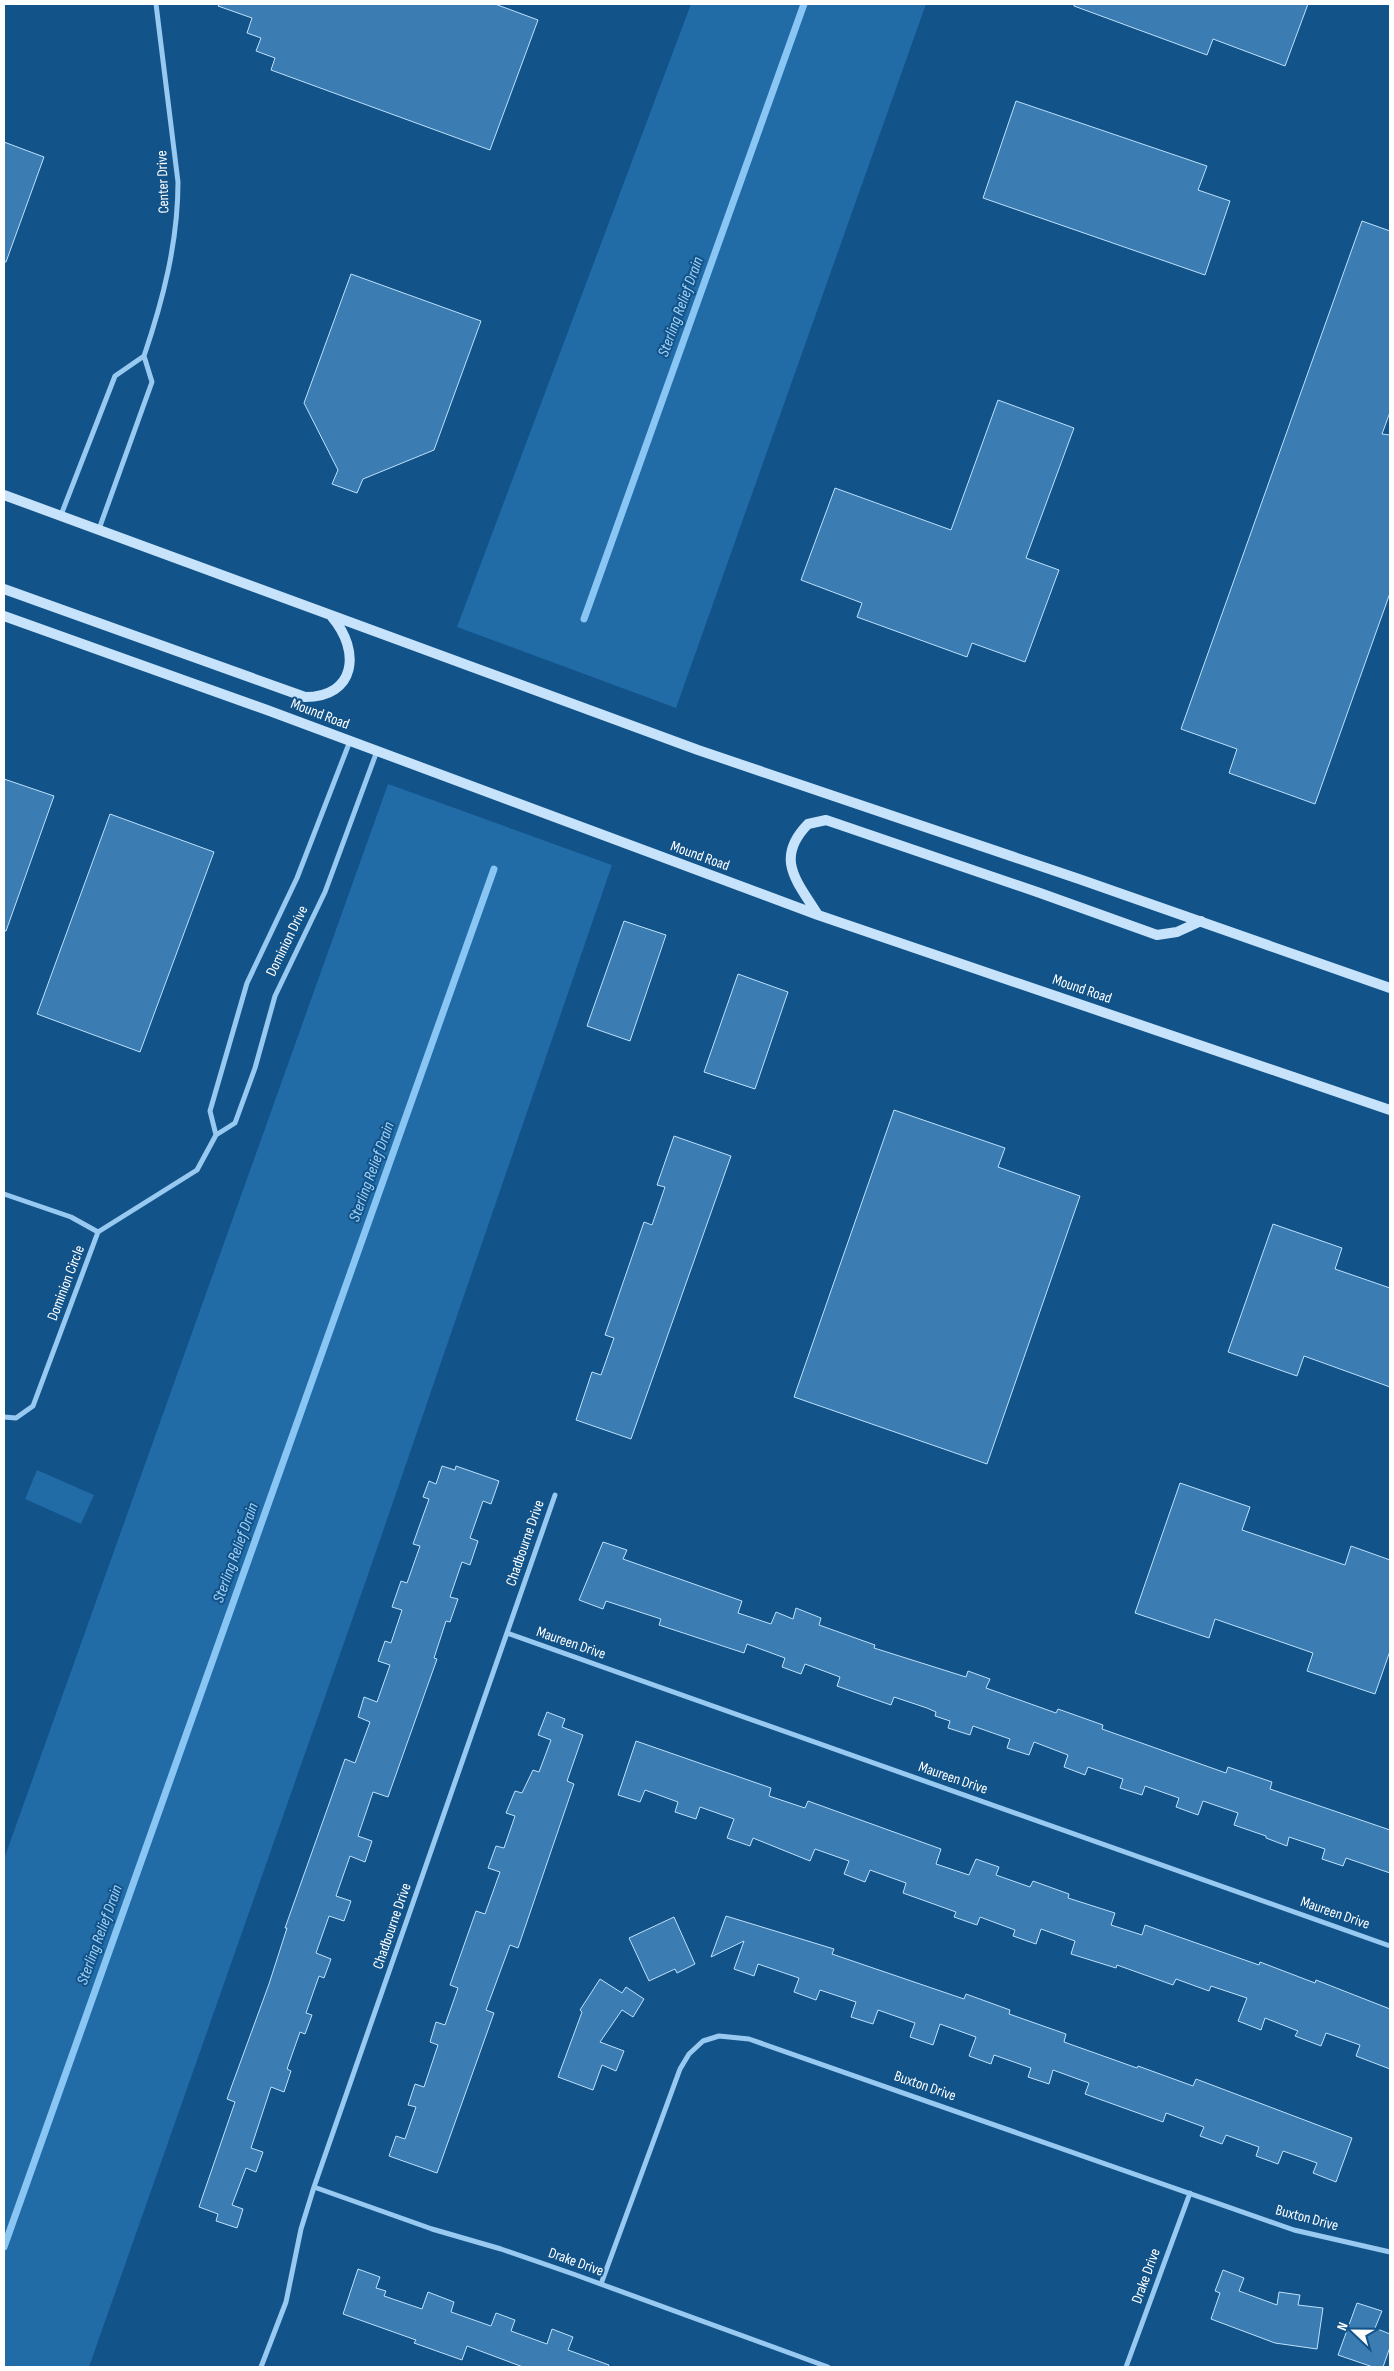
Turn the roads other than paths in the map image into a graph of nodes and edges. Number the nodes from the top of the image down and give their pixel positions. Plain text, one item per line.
1 (156, 4) edge
2 (144, 356) junction
3 (4, 494) edge
4 (61, 515) junction
5 (99, 529) junction
6 (4, 589) edge
7 (4, 616) edge
8 (331, 616) junction
9 (350, 741) junction
10 (377, 751) junction
11 (818, 914) junction
12 (1201, 921) junction
13 (1390, 988) edge
14 (1390, 1110) edge
15 (216, 1135) junction
16 (4, 1194) edge
17 (98, 1232) junction
18 (4, 1417) edge
19 (555, 1495) dead end
20 (507, 1634) junction
21 (1390, 1946) edge
22 (314, 2187) junction
23 (1190, 2193) junction
24 (1390, 2252) edge
25 (601, 2284) junction
26 (261, 2367) edge
27 (828, 2367) edge
28 (1126, 2367) edge

1 - 2 street, Center Drive
2 - 4 street
2 - 5 street
3 - 4 main road
4 - 5 main road
5 - 8 main road
6 - 8 main road
7 - 9 main road, Mound Road
8 - 12 main road
9 - 10 main road, Mound Road
9 - 15 street, Dominion Drive
10 - 11 main road, Mound Road
10 - 15 street, Dominion Drive
11 - 12 main road
11 - 14 main road, Mound Road
12 - 13 main road
15 - 17 street, Dominion Drive
16 - 17 street, Dominion Circle
17 - 18 street, Dominion Circle
19 - 20 street, Chadbourne Drive
20 - 21 street, Maureen Drive
20 - 22 street, Chadbourne Drive
22 - 25 street, Drake Drive
22 - 26 street, Chadbourne Drive
23 - 24 street, Buxton Drive
23 - 25 street, Buxton Drive
23 - 28 street, Drake Drive
25 - 27 street, Drake Drive

